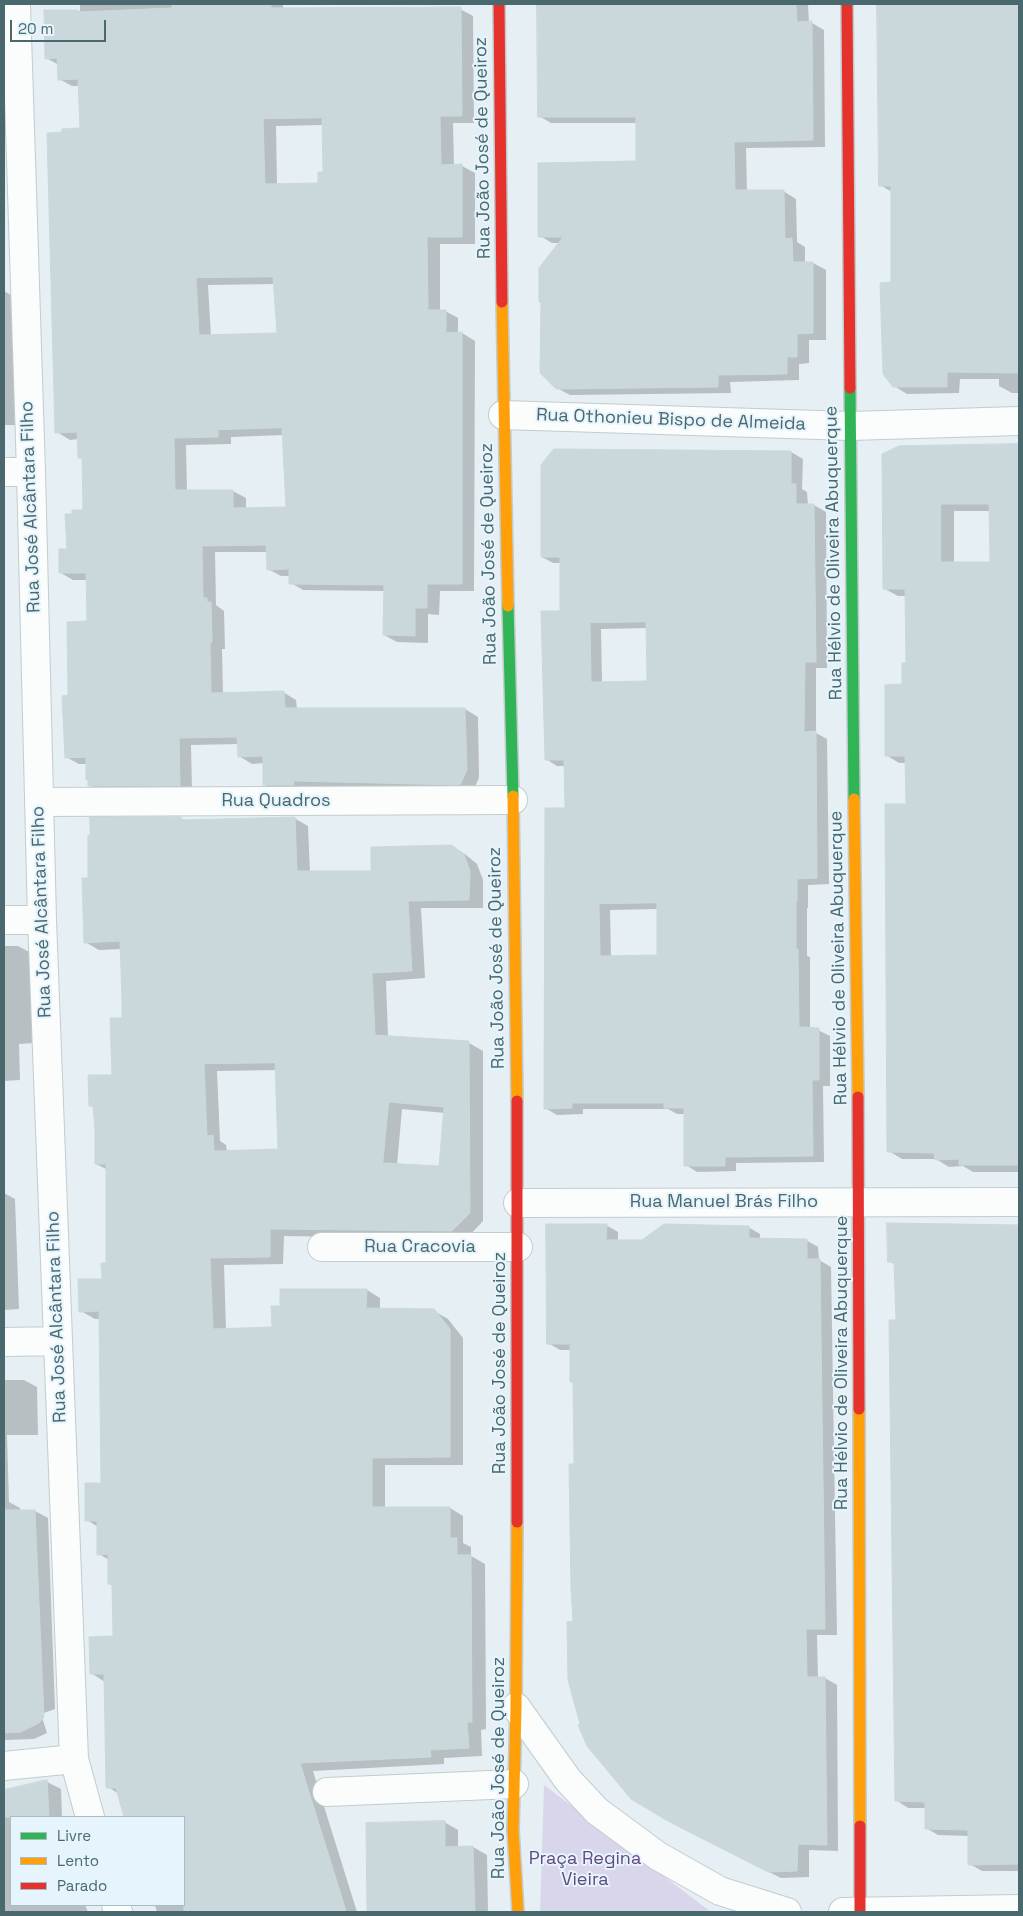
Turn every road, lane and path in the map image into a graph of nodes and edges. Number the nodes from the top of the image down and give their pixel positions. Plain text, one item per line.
1 (16, 4) edge
2 (499, 4) edge
3 (846, 4) edge
4 (10, 36) edge
5 (503, 415) junction
6 (1019, 421) edge
7 (850, 426) junction
8 (4, 472) edge
9 (31, 472) junction
10 (513, 800) junction
11 (39, 802) junction
12 (4, 920) edge
13 (42, 920) junction
14 (860, 1202) junction
15 (1019, 1202) edge
16 (518, 1203) junction
17 (322, 1247) dead end
18 (518, 1247) junction
19 (58, 1341) junction
20 (4, 1342) edge
21 (516, 1707) junction
22 (74, 1759) junction
23 (4, 1766) edge
24 (514, 1784) junction
25 (327, 1792) dead end
26 (90, 1816) edge
27 (1019, 1909) edge
28 (518, 1912) edge
29 (787, 1912) edge
30 (854, 1912) edge

1 - 4 street, Rua José Alcântara Filho
2 - 5 street, Rua João José de Queiroz
3 - 7 street, Rua Hélvio de Oliveira Abuquerque
4 - 9 street, Rua José Alcântara Filho
5 - 7 street, Rua Othonieu Bispo de Almeida
5 - 10 street, Rua João José de Queiroz
6 - 7 street, Rua Othonieu Bispo de Almeida
7 - 14 street, Rua Hélvio de Oliveira Abuquerque
8 - 9 street
9 - 11 street, Rua José Alcântara Filho
10 - 11 street, Rua Quadros
10 - 16 street, Rua João José de Queiroz
11 - 13 street, Rua José Alcântara Filho
12 - 13 street
13 - 19 street, Rua José Alcântara Filho
14 - 15 street, Rua Manuel Brás Filho
14 - 16 street, Rua Manuel Brás Filho
14 - 30 street, Rua Hélvio de Oliveira Abuquerque
16 - 18 street, Rua João José de Queiroz
17 - 18 street, Rua Cracovia
18 - 21 street, Rua João José de Queiroz
19 - 20 street
19 - 22 street, Rua José Alcântara Filho
21 - 24 street, Rua João José de Queiroz
21 - 29 street
22 - 23 street
22 - 26 street, Rua José Alcântara Filho
24 - 25 street
24 - 28 street, Rua João José de Queiroz
27 - 30 street

